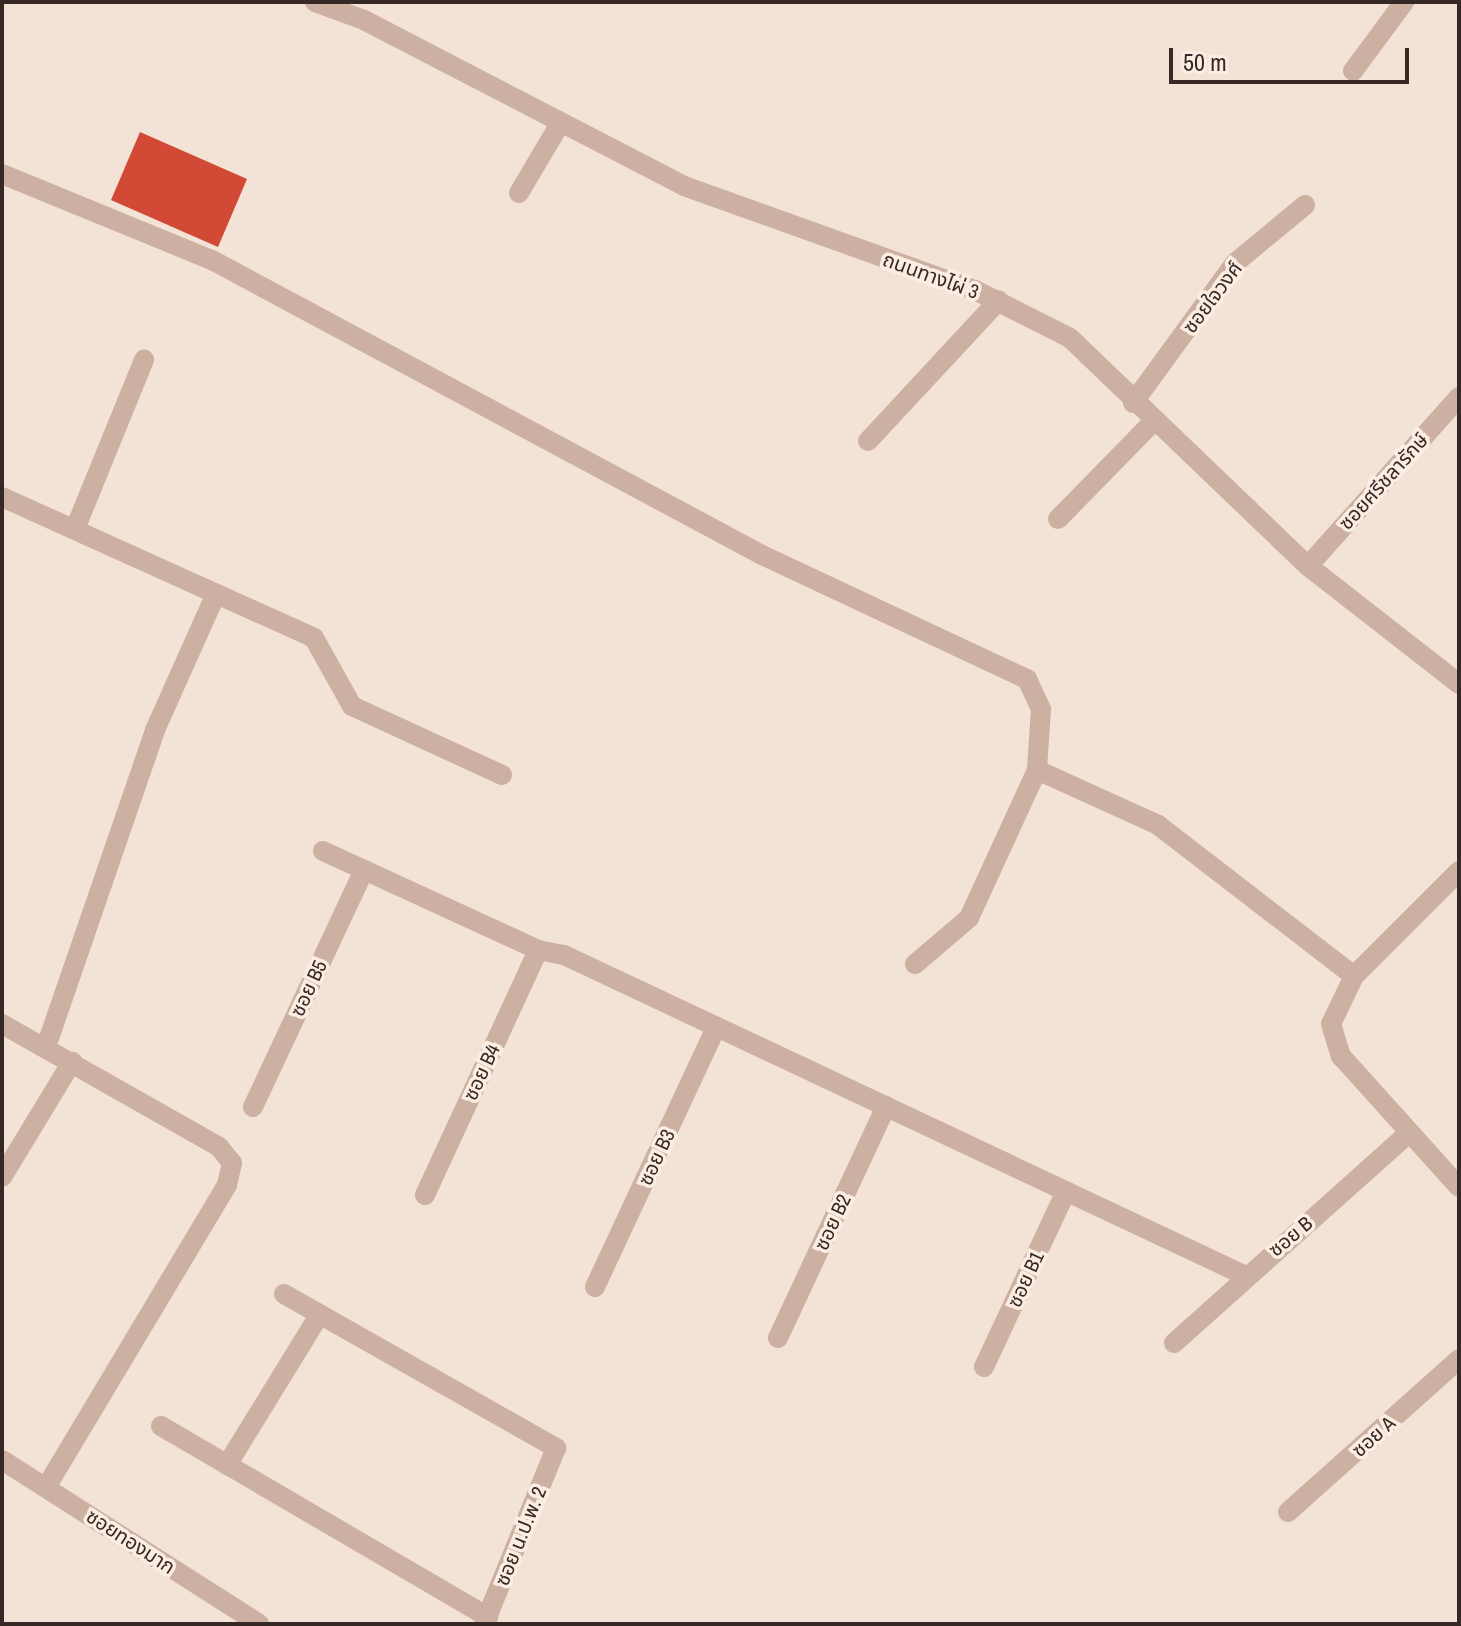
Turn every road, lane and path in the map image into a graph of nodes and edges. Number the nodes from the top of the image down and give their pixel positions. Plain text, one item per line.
1 (315, 2) edge
2 (1404, 2) edge
3 (370, 11) edge
4 (1353, 71) dead end
5 (561, 122) junction
6 (2, 174) edge
7 (519, 193) dead end
8 (1305, 205) dead end
9 (999, 300) junction
10 (144, 360) dead end
11 (1459, 397) edge
12 (1133, 403) junction
13 (1152, 423) junction
14 (868, 441) dead end
15 (2, 497) edge
16 (1058, 519) dead end
17 (75, 529) junction
18 (1308, 566) junction
19 (215, 596) junction
20 (1459, 684) edge
21 (1037, 770) junction
22 (502, 775) dead end
23 (323, 851) dead end
24 (364, 870) junction
25 (1459, 871) edge
26 (538, 950) junction
27 (915, 964) dead end
28 (1354, 976) junction
29 (2, 1024) edge
30 (716, 1027) junction
31 (46, 1047) junction
32 (72, 1062) junction
33 (886, 1106) junction
34 (253, 1107) dead end
35 (1409, 1133) junction
36 (2, 1177) edge
37 (1459, 1187) edge
38 (1066, 1191) junction
39 (425, 1195) dead end
40 (1244, 1275) junction
41 (595, 1287) dead end
42 (284, 1294) dead end
43 (320, 1314) junction
44 (778, 1338) dead end
45 (1174, 1343) dead end
46 (1459, 1359) edge
47 (984, 1367) dead end
48 (161, 1426) dead end
49 (2, 1460) edge
50 (227, 1465) junction
51 (47, 1486) junction
52 (1288, 1512) dead end
53 (486, 1621) edge
54 (259, 1624) edge

1 - 3 street, ถนนทางไผ่ 3
2 - 4 street
3 - 5 street, ถนนทางไผ่ 3
5 - 7 street
5 - 9 street, ถนนทางไผ่ 3
6 - 21 street
8 - 12 street, ซอยใจวงศ์
9 - 12 street, ถนนทางไผ่ 3
9 - 14 street
10 - 17 street
11 - 18 street, ซอยศรีชลารักษ์
12 - 13 street, ถนนทางไผ่ 3
13 - 16 street
13 - 18 street, ถนนทางไผ่ 3
15 - 17 street
17 - 19 street
18 - 20 street, ถนนทางไผ่ 3
19 - 22 street
19 - 31 street
21 - 27 street
21 - 28 street
23 - 24 street
24 - 26 street
24 - 34 street, ซอย B5
25 - 28 street
26 - 30 street
26 - 39 street, ซอย B4
28 - 35 street
29 - 31 street
30 - 33 street
30 - 41 street, ซอย B3
31 - 32 street
32 - 36 street
32 - 51 street
33 - 38 street
33 - 44 street, ซอย B2
35 - 37 street
35 - 40 street, ซอย B
38 - 40 street
38 - 47 street, ซอย B1
40 - 45 street, ซอย B
42 - 43 street
43 - 50 street
43 - 53 street, ซอย น.ป.พ. 2
46 - 52 street, ซอย A
48 - 50 street
49 - 51 street, ซอยทองมาก
50 - 53 street
51 - 54 street, ซอยทองมาก

